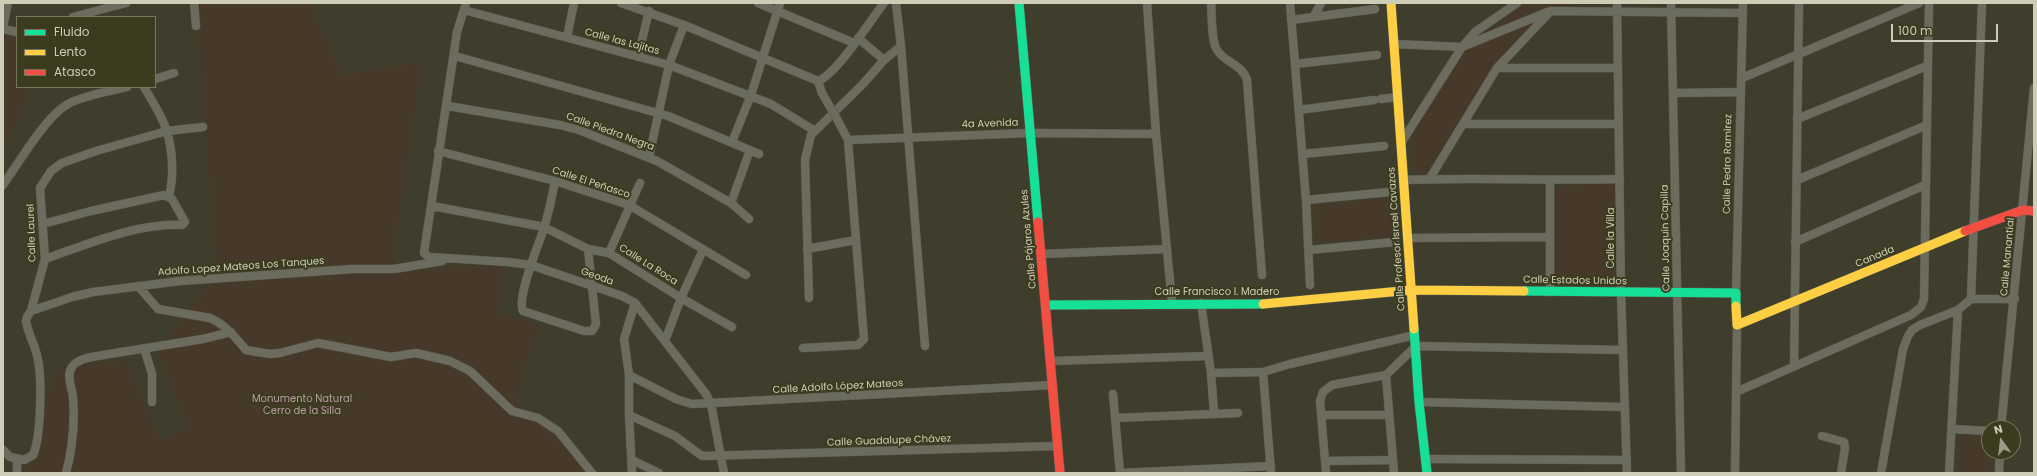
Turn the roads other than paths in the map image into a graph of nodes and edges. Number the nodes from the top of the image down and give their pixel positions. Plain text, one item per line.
1 (8, 3) edge
2 (126, 3) edge
3 (194, 3) edge
4 (574, 3) edge
5 (622, 3) edge
6 (758, 3) edge
7 (884, 3) edge
8 (896, 3) edge
9 (1019, 3) edge
10 (1146, 3) edge
11 (1211, 3) edge
12 (1290, 3) edge
13 (1321, 3) edge
14 (1391, 3) edge
15 (1517, 3) edge
16 (1617, 3) edge
17 (1743, 3) edge
18 (1799, 3) edge
19 (1919, 3) edge
20 (1929, 3) edge
21 (1982, 3) edge
22 (465, 6) edge
23 (779, 7) edge
24 (1671, 7) edge
25 (1375, 10) dead end
26 (649, 11) junction
27 (1550, 11) junction
28 (1617, 12) junction
29 (1742, 13) junction
30 (77, 16) edge
31 (1314, 16) junction
32 (1291, 20) junction
33 (684, 25) junction
34 (196, 26) dead end
35 (3, 28) edge
36 (16, 32) edge
37 (567, 37) junction
38 (856, 40) junction
39 (1394, 44) junction
40 (902, 46) junction
41 (1462, 47) junction
42 (1800, 54) junction
43 (1377, 55) dead end
44 (455, 56) junction
45 (762, 56) junction
46 (638, 57) junction
47 (884, 60) junction
48 (1295, 64) junction
49 (669, 65) junction
50 (1927, 66) junction
51 (1496, 68) junction
52 (1618, 68) junction
53 (174, 73) dead end
54 (1742, 78) junction
55 (156, 79) edge
56 (818, 80) junction
57 (123, 88) edge
58 (145, 88) edge
59 (2034, 88) edge
60 (1741, 92) junction
61 (1674, 93) junction
62 (751, 95) junction
63 (1397, 97) junction
64 (448, 106) junction
65 (1299, 110) junction
66 (657, 113) junction
67 (1797, 119) junction
68 (1463, 124) junction
69 (1619, 124) junction
70 (1927, 125) junction
71 (203, 127) dead end
72 (167, 131) junction
73 (815, 131) junction
74 (1030, 133) junction
75 (1156, 134) junction
76 (908, 137) junction
77 (848, 140) junction
78 (732, 142) junction
79 (1401, 143) junction
80 (1384, 146) dead end
81 (750, 150) junction
82 (438, 151) junction
83 (759, 154) dead end
84 (1303, 154) junction
85 (649, 157) junction
86 (1430, 178) junction
87 (1620, 179) junction
88 (1404, 180) junction
89 (1550, 180) junction
90 (1797, 180) junction
91 (555, 181) junction
92 (640, 183) dead end
93 (3, 185) edge
94 (1925, 185) junction
95 (1389, 192) dead end
96 (169, 196) junction
97 (1306, 200) junction
98 (731, 203) junction
99 (629, 205) junction
100 (432, 206) junction
101 (2023, 210) junction
102 (2034, 211) edge
103 (749, 219) dead end
104 (43, 224) junction
105 (544, 227) junction
106 (1975, 227) junction
107 (1549, 237) junction
108 (1409, 238) junction
109 (856, 240) junction
110 (1395, 242) dead end
111 (1795, 242) junction
112 (807, 248) junction
113 (1924, 248) junction
114 (588, 249) junction
115 (1167, 249) junction
116 (703, 250) junction
117 (1309, 250) junction
118 (609, 253) junction
119 (1041, 254) junction
120 (46, 259) junction
121 (455, 259) junction
122 (531, 265) junction
123 (746, 275) dead end
124 (1262, 275) dead end
125 (1310, 284) dead end
126 (591, 285) junction
127 (138, 286) junction
128 (1412, 290) junction
129 (1550, 292) junction
130 (1677, 292) junction
131 (1621, 293) junction
132 (1736, 293) junction
133 (682, 298) junction
134 (809, 298) dead end
135 (1971, 299) junction
136 (2015, 299) junction
137 (635, 303) junction
138 (1172, 303) junction
139 (1201, 303) junction
140 (1794, 303) junction
141 (1046, 305) junction
142 (1958, 310) junction
143 (31, 311) junction
144 (1737, 325) junction
145 (732, 327) dead end
146 (231, 332) junction
147 (1415, 335) junction
148 (665, 341) junction
149 (925, 346) dead end
150 (1416, 346) junction
151 (144, 348) junction
152 (802, 348) dead end
153 (1622, 350) junction
154 (1207, 356) junction
155 (1052, 361) junction
156 (1794, 366) junction
157 (1263, 372) junction
158 (1211, 373) junction
159 (629, 375) junction
160 (1386, 375) junction
161 (1053, 385) junction
162 (1736, 392) junction
163 (1113, 394) dead end
164 (152, 402) dead end
165 (1419, 402) junction
166 (711, 404) junction
167 (1624, 407) junction
168 (1238, 413) dead end
169 (1214, 414) junction
170 (1323, 415) junction
171 (1389, 415) junction
172 (628, 416) junction
173 (1115, 418) junction
174 (2002, 420) edge
175 (1952, 429) junction
176 (1981, 431) edge
177 (1822, 436) dead end
178 (1058, 446) junction
179 (3, 450) edge
180 (721, 456) junction
181 (1426, 459) junction
182 (17, 460) junction
183 (632, 460) junction
184 (1393, 460) junction
185 (1626, 460) junction
186 (2000, 460) edge
187 (1325, 461) junction
188 (1271, 469) edge
189 (1219, 470) edge
190 (1179, 472) edge
191 (17, 473) edge
192 (66, 473) edge
193 (592, 473) edge
194 (632, 473) edge
195 (659, 473) edge
196 (724, 473) edge
197 (1060, 473) edge
198 (1120, 473) edge
199 (1326, 473) edge
200 (1394, 473) edge
201 (1427, 473) edge
202 (1627, 473) edge
203 (1681, 473) edge
204 (1735, 473) edge
205 (1841, 473) edge
206 (1881, 473) edge
207 (1949, 473) edge
208 (1999, 473) edge

1 - 35 street
2 - 30 street
3 - 34 street
4 - 37 street
5 - 26 street
6 - 23 street
7 - 38 street
8 - 40 street
9 - 74 street, Calle Pájaros Azules
10 - 75 street
11 - 124 street
12 - 32 street
13 - 31 street
14 - 39 street, Calle Profesor Israel Cavazos
15 - 41 street
16 - 28 street, Calle la Villa
17 - 29 street, Calle Pedro Ramírez
18 - 42 street
19 - 42 street
20 - 50 street
21 - 106 street
22 - 37 street, Calle las Lajitas
22 - 44 street
23 - 38 street
23 - 45 street
24 - 28 street
24 - 29 street
24 - 61 street, Calle Joaquín Capilla
25 - 31 street
26 - 33 street
26 - 46 street
27 - 28 street
27 - 41 street
27 - 51 street
28 - 52 street, Calle la Villa
29 - 54 street, Calle Pedro Ramírez
31 - 32 street
32 - 48 street
33 - 45 street
33 - 49 street
35 - 36 street
37 - 46 street, Calle las Lajitas
38 - 47 street
38 - 56 street
39 - 41 street
39 - 63 street, Calle Profesor Israel Cavazos
40 - 47 street
40 - 76 street
41 - 79 street
42 - 54 street
42 - 67 street
43 - 48 street
44 - 64 street
44 - 66 street
45 - 56 street
45 - 62 street
46 - 49 street, Calle las Lajitas
47 - 73 street
48 - 65 street
49 - 62 street, Calle las Lajitas
49 - 66 street
50 - 67 street
50 - 70 street
51 - 52 street
51 - 68 street
52 - 69 street, Calle la Villa
53 - 55 street
54 - 60 street, Calle Pedro Ramírez
56 - 77 street, bridge
57 - 93 street
58 - 72 street
59 - 101 street, Calle Manantial
60 - 61 street
60 - 132 street, Calle Pedro Ramírez
61 - 130 street, Calle Joaquín Capilla
62 - 73 street, Calle las Lajitas
62 - 78 street
63 - 65 street
63 - 79 street, Calle Profesor Israel Cavazos
64 - 82 street
64 - 85 street, Calle Piedra Negra
65 - 84 street
66 - 78 street
66 - 85 street
67 - 90 street
68 - 69 street
68 - 86 street
69 - 87 street, Calle la Villa
70 - 90 street
70 - 94 street
71 - 72 street, Calle Laurel
72 - 96 street
72 - 104 street, Calle Laurel
73 - 112 street
74 - 75 street, 4a Avenida
74 - 76 street, 4a Avenida
74 - 119 street, Calle Pájaros Azules
75 - 115 street
76 - 77 street, 4a Avenida
76 - 149 street
77 - 109 street
78 - 81 street
79 - 88 street, Calle Profesor Israel Cavazos
80 - 84 street
81 - 83 street
81 - 98 street
82 - 91 street, Calle El Peñasco
82 - 100 street
84 - 97 street
85 - 98 street, Calle Piedra Negra
86 - 88 street
86 - 89 street
87 - 89 street
87 - 131 street, Calle la Villa
88 - 108 street, Calle Profesor Israel Cavazos
89 - 107 street
90 - 111 street
91 - 99 street, Calle El Peñasco
91 - 105 street
92 - 99 street
94 - 111 street
94 - 113 street
95 - 97 street
96 - 104 street
96 - 120 street
97 - 117 street
98 - 103 street, Calle Piedra Negra
99 - 116 street, Calle El Peñasco
99 - 118 street
100 - 105 street, Calle La Roca
100 - 121 street, Geoda
101 - 102 street
101 - 106 street, Canada
101 - 136 street, Calle Manantial
104 - 120 street, Calle Laurel
105 - 114 street, Calle La Roca
105 - 122 street
106 - 113 street, Canada
106 - 135 street
107 - 108 street
107 - 129 street
108 - 128 street, Calle Profesor Israel Cavazos
109 - 112 street
109 - 152 street
110 - 117 street
111 - 140 street
112 - 134 street
113 - 140 street, Canada
113 - 156 street
114 - 118 street, Calle La Roca
114 - 126 street
115 - 119 street
115 - 138 street
116 - 123 street, Calle El Peñasco
116 - 133 street
117 - 125 street
118 - 133 street, Calle La Roca
119 - 141 street, Calle Pájaros Azules
120 - 143 street, Calle Laurel
121 - 122 street, Geoda
121 - 127 street, Adolfo Lopez Mateos Los Tanques
122 - 126 street, Geoda
122 - 126 street
126 - 137 street, Geoda
127 - 143 street, Adolfo Lopez Mateos Los Tanques
127 - 146 street
128 - 129 street, Calle Estados Unidos
128 - 139 street, Calle Francisco I. Madero
128 - 147 street, Calle Profesor Israel Cavazos
129 - 131 street, Calle Estados Unidos
130 - 131 street, Calle Estados Unidos
130 - 132 street, Calle Estados Unidos
130 - 203 street, Calle Joaquín Capilla
131 - 153 street, Calle la Villa
132 - 144 street, Calle Pedro Ramírez
133 - 145 street, Calle La Roca
133 - 148 street
135 - 136 street
135 - 142 street
136 - 174 street, Calle Manantial
137 - 148 street, Geoda
137 - 159 street
138 - 139 street, Calle Francisco I. Madero
138 - 141 street, Calle Francisco I. Madero
139 - 154 street
140 - 144 street, Canada
140 - 156 street
141 - 155 street, Calle Pájaros Azules
142 - 175 street
142 - 206 street
143 - 182 street, Calle Laurel
144 - 162 street
146 - 151 street
146 - 193 street
147 - 150 street, Calle Profesor Israel Cavazos
147 - 157 street
148 - 166 street, Geoda
150 - 153 street
150 - 160 street
150 - 165 street, Calle Profesor Israel Cavazos
151 - 164 street
151 - 192 street
153 - 167 street, Calle la Villa
154 - 155 street
154 - 158 street
155 - 161 street, Calle Pájaros Azules
156 - 162 street
157 - 158 street
157 - 188 street
158 - 169 street
159 - 166 street, Calle Adolfo López Mateos
159 - 172 street
160 - 170 street
160 - 171 street
161 - 166 street, Calle Adolfo López Mateos
161 - 178 street, Calle Pájaros Azules
162 - 204 street
163 - 173 street
165 - 167 street
165 - 181 street, Calle Profesor Israel Cavazos
166 - 180 street, Geoda
167 - 185 street, Calle la Villa
168 - 169 street
169 - 173 street
170 - 171 street
170 - 187 street
171 - 184 street
172 - 180 street, Calle Guadalupe Chávez
172 - 183 street
173 - 198 street
175 - 176 street
175 - 207 street
177 - 205 street
178 - 180 street, Calle Guadalupe Chávez
178 - 197 street, Calle Pájaros Azules
179 - 182 street
180 - 196 street, Geoda
181 - 185 street
181 - 201 street, Calle Profesor Israel Cavazos
182 - 191 street
183 - 194 street
183 - 195 street
184 - 187 street
184 - 200 street
185 - 202 street, Calle la Villa
186 - 208 street
187 - 199 street
188 - 189 street
189 - 190 street
190 - 198 street

